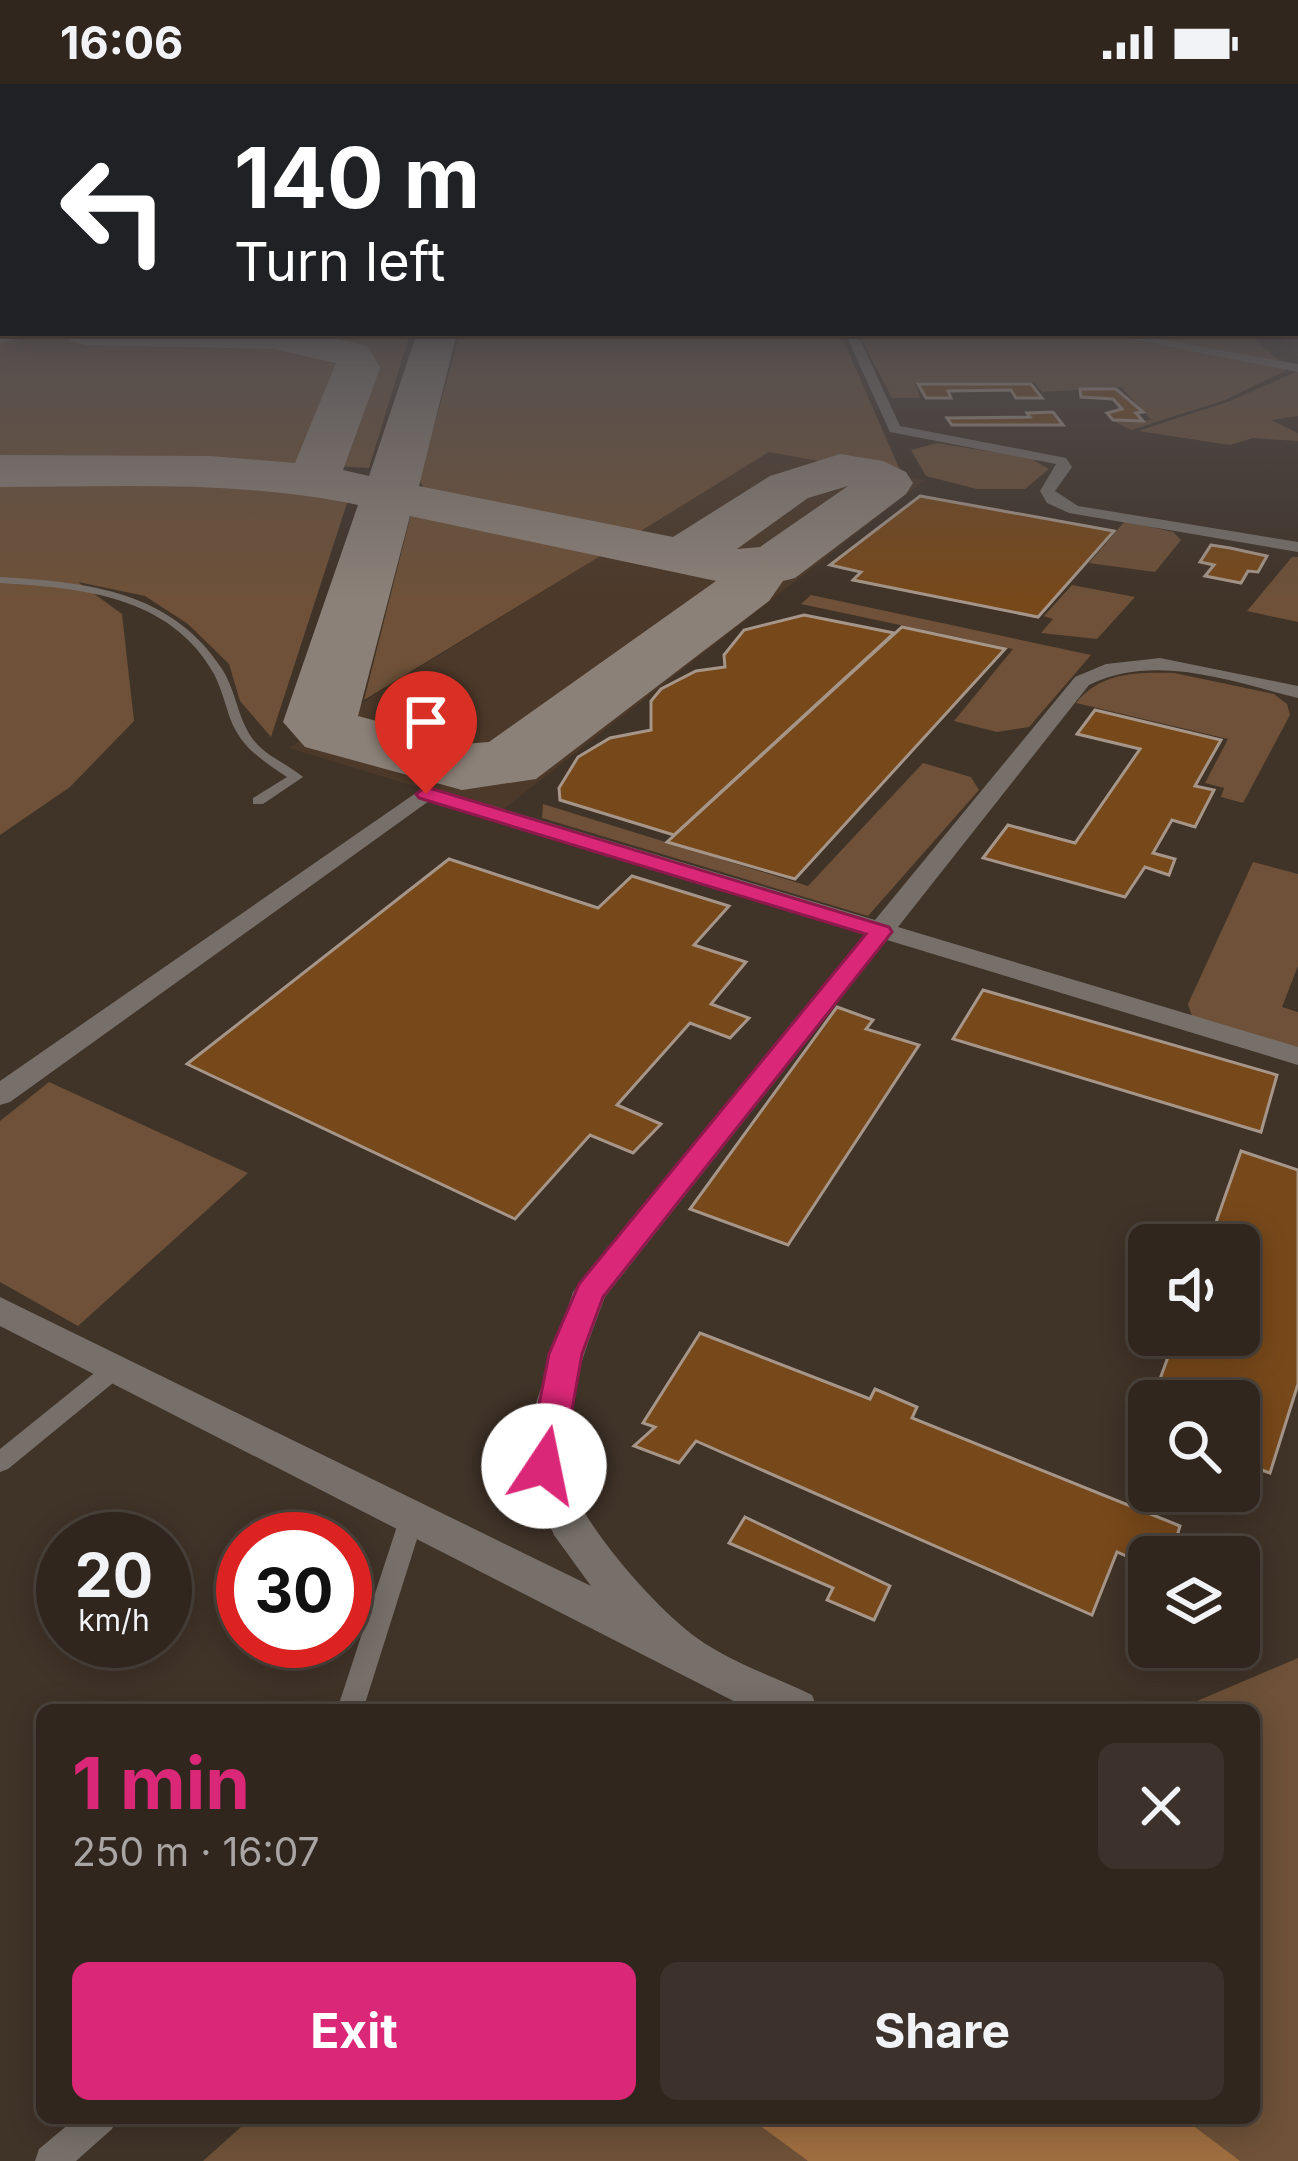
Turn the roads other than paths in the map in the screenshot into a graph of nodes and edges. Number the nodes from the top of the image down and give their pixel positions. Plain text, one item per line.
1 (884, 405) edge
2 (1298, 547) edge
3 (0, 580) edge
4 (1298, 692) edge
5 (258, 801) dead end
6 (880, 932) junction
7 (1298, 1056) edge
8 (0, 1095) edge
9 (0, 1310) edge
10 (116, 1368) junction
11 (0, 1462) edge
12 (412, 1517) junction
13 (682, 1654) junction
14 (352, 1704) edge
15 (784, 1704) edge
16 (93, 2124) edge
17 (51, 2161) edge

1 - 2 street
3 - 5 lane
4 - 6 street
6 - 7 street
6 - 8 street
6 - 13 street
9 - 10 street
10 - 11 lane
10 - 12 street
12 - 13 street
12 - 14 lane
13 - 15 street
16 - 17 lane

